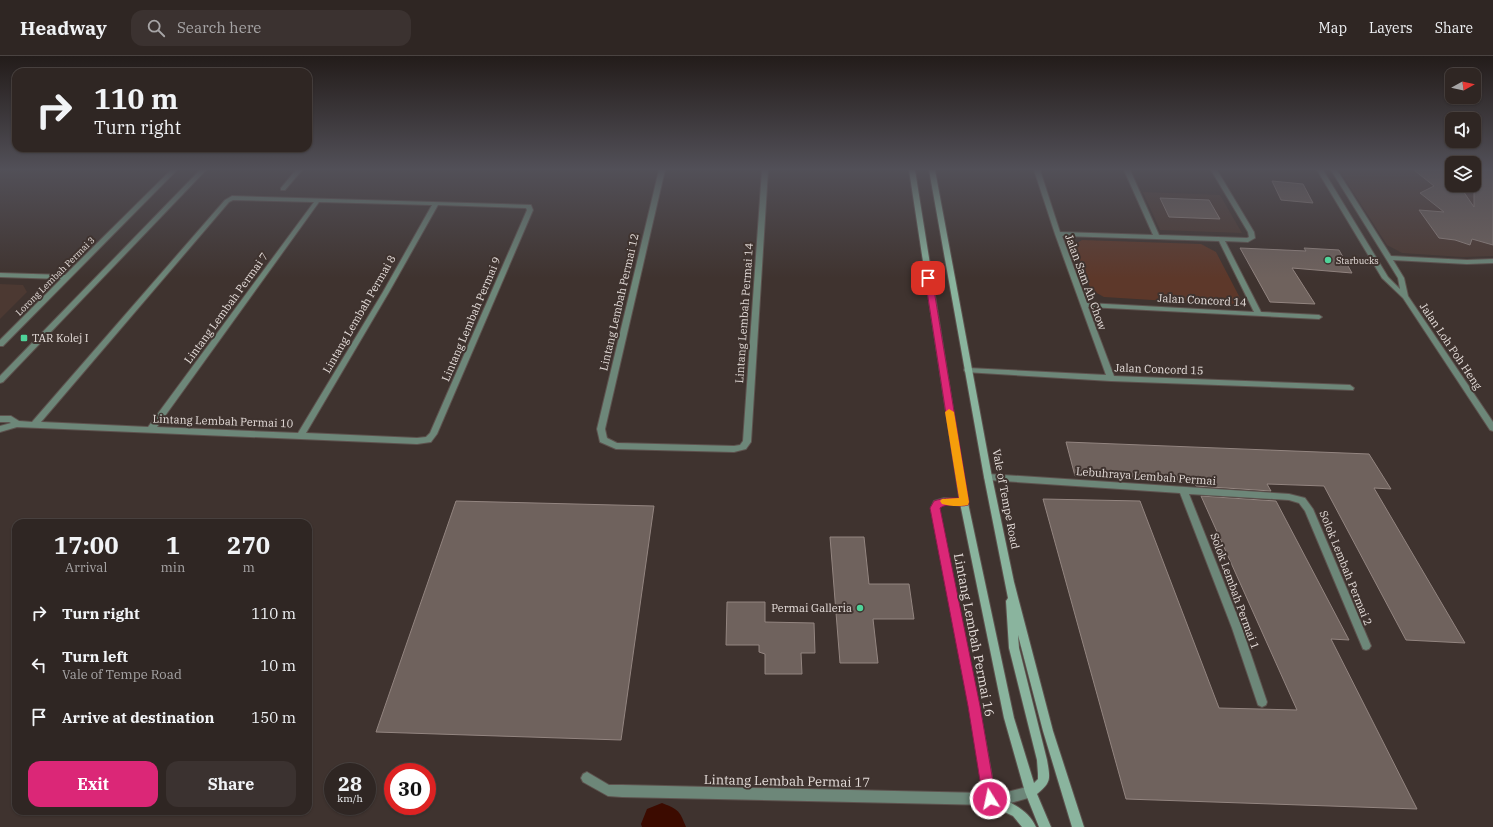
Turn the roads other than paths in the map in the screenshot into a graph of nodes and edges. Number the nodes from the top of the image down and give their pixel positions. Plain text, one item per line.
1 (138, 206) edge
2 (168, 206) edge
3 (223, 206) edge
4 (314, 206) edge
5 (434, 206) edge
6 (528, 206) edge
7 (654, 206) edge
8 (763, 206) edge
9 (918, 206) edge
10 (938, 206) edge
11 (1049, 206) edge
12 (1143, 206) edge
13 (1235, 206) edge
14 (1342, 206) edge
15 (1356, 206) edge
16 (1058, 234) junction
17 (1157, 237) junction
18 (1221, 240) junction
19 (1388, 258) junction
20 (1493, 261) edge
21 (0, 275) edge
22 (66, 277) junction
23 (1405, 297) junction
24 (1085, 305) junction
25 (1259, 314) junction
26 (1319, 318) dead end
27 (0, 344) edge
28 (968, 370) junction
29 (1111, 378) junction
30 (0, 380) edge
31 (1350, 388) dead end
32 (0, 419) edge
33 (17, 424) junction
34 (34, 425) junction
35 (1493, 428) edge
36 (0, 429) edge
37 (151, 429) junction
38 (301, 435) junction
39 (428, 440) joint
40 (734, 448) joint
41 (988, 477) junction
42 (1183, 489) junction
43 (1302, 500) joint
44 (964, 502) junction
45 (1009, 582) junction
46 (1366, 646) dead end
47 (1262, 702) dead end
48 (587, 778) dead end
49 (1031, 792) junction
50 (990, 799) junction
51 (1030, 827) edge
52 (1045, 827) edge
53 (1078, 827) edge

1 - 22 street, Lorong Lembah Permai 3
2 - 30 street
3 - 34 street
4 - 37 street, Lintang Lembah Permai 7
5 - 38 street, Lintang Lembah Permai 8
6 - 39 street, Lintang Lembah Permai 9
7 - 40 street, Lintang Lembah Permai 12
8 - 40 street, Lintang Lembah Permai 14
9 - 44 main road
10 - 28 main road, Vale of Tempe Road
11 - 16 street, Jalan Sam Ah Chow
12 - 17 street
13 - 18 street
14 - 23 street, Jalan Loh Poh Heng
15 - 19 street, Jalan Loh Poh Heng
16 - 17 street
16 - 24 street, Jalan Sam Ah Chow
17 - 18 street
18 - 25 street
19 - 20 street
19 - 23 street, Jalan Loh Poh Heng
21 - 22 street
22 - 27 street, Lorong Lembah Permai 3
23 - 35 street, Jalan Loh Poh Heng
24 - 25 street, Jalan Concord 14
24 - 29 street, Jalan Sam Ah Chow
25 - 26 street, Jalan Concord 14
28 - 29 street, Jalan Concord 15
28 - 41 main road, Vale of Tempe Road
29 - 31 street, Jalan Concord 15
32 - 33 street, Lintang Lembah Permai 10
33 - 34 street, Lintang Lembah Permai 10
33 - 36 street, Lintang Lembah Permai 10
34 - 37 street, Lintang Lembah Permai 10
37 - 38 street, Lintang Lembah Permai 10
38 - 39 street, Lintang Lembah Permai 10
41 - 42 street, Lebuhraya Lembah Permai
41 - 45 main road, Vale of Tempe Road
42 - 43 street, Lebuhraya Lembah Permai
42 - 47 street, Solok Lembah Permai 1
43 - 46 street, Solok Lembah Permai 2
44 - 49 main road
44 - 50 street, Lintang Lembah Permai 16
45 - 49 main road
45 - 53 main road, Vale of Tempe Road
48 - 50 street, Lintang Lembah Permai 17
49 - 50 street, Lintang Lembah Permai 17
49 - 52 main road
50 - 51 main road

